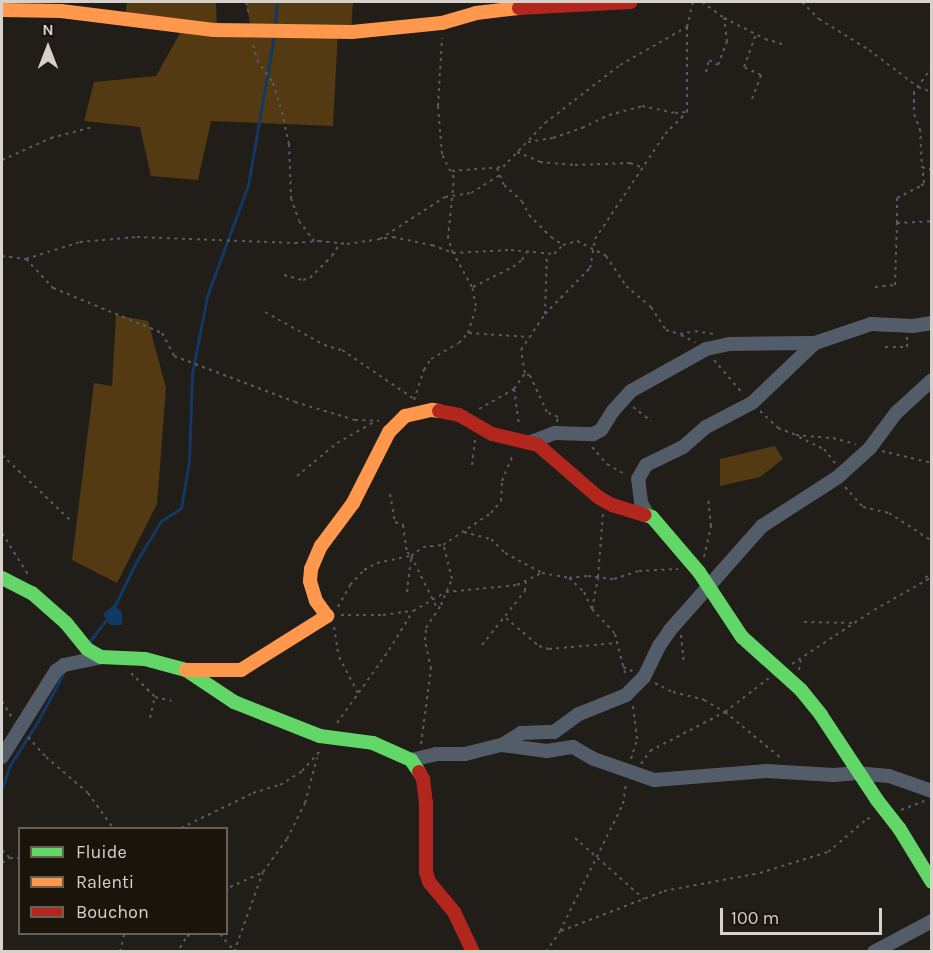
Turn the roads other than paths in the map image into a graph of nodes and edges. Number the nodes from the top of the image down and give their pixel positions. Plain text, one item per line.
1 (631, 2) edge
2 (2, 10) edge
3 (932, 323) edge
4 (815, 343) junction
5 (932, 380) edge
6 (526, 441) junction
7 (647, 514) junction
8 (2, 578) edge
9 (708, 586) junction
10 (101, 657) junction
11 (186, 670) junction
12 (502, 744) junction
13 (2, 757) edge
14 (415, 759) junction
15 (861, 773) junction
16 (932, 791) edge
17 (932, 882) edge
18 (932, 921) edge
19 (473, 951) edge
20 (874, 951) edge

1 - 2 street
3 - 4 street
4 - 6 street
4 - 7 street
5 - 9 street
6 - 7 street
6 - 11 street
7 - 9 street
8 - 10 street
9 - 12 street
9 - 15 street
10 - 11 street
10 - 13 street
11 - 14 street
12 - 14 street
12 - 15 street
14 - 19 street
15 - 16 street
15 - 17 street
18 - 20 street

